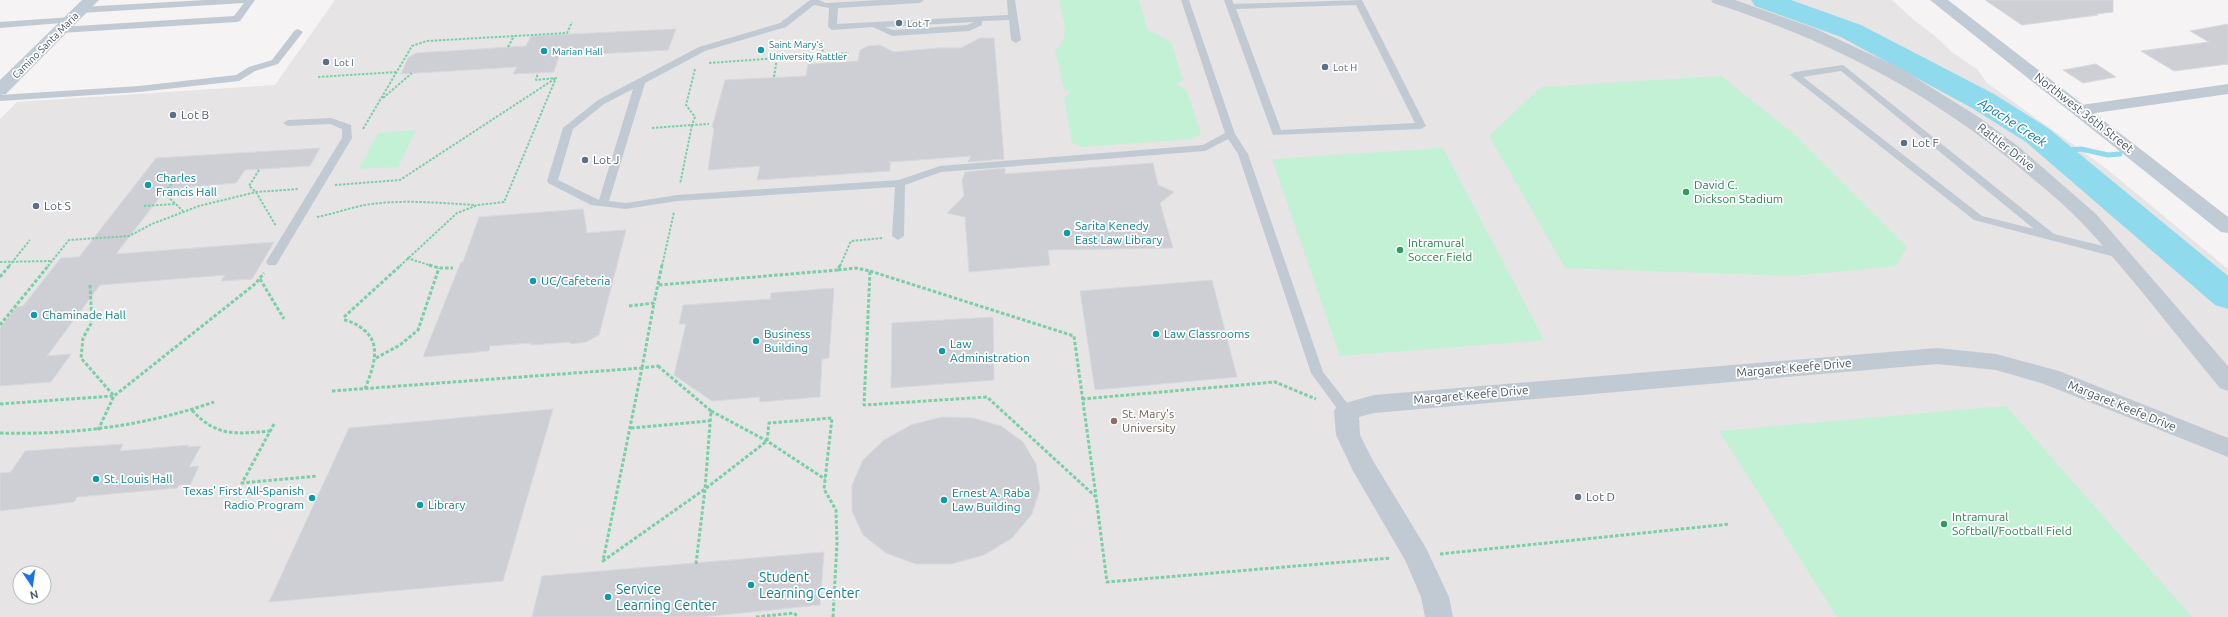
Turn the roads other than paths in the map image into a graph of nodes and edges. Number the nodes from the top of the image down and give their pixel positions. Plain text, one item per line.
1 (250, 0) edge
2 (920, 0) edge
3 (1011, 0) edge
4 (1185, 0) edge
5 (1719, 0) edge
6 (1938, 0) edge
7 (814, 1) edge
8 (1229, 4) edge
9 (834, 5) junction
10 (76, 15) edge
11 (1013, 17) junction
12 (0, 24) edge
13 (298, 32) dead end
14 (1016, 40) dead end
15 (641, 80) junction
16 (0, 90) edge
17 (2228, 90) edge
18 (0, 98) edge
19 (2081, 110) junction
20 (288, 123) dead end
21 (1230, 134) junction
22 (900, 183) junction
23 (603, 204) junction
24 (2228, 227) edge
25 (898, 236) road end
26 (2051, 237) junction
27 (2119, 254) junction
28 (272, 262) dead end
29 (2228, 382) edge
30 (1346, 411) junction
31 (2228, 448) edge
32 (1439, 617) edge

1 - 10 lane
1 - 10 lane
2 - 9 lane
3 - 11 lane
4 - 21 lane
5 - 27 street, Rattler Drive
6 - 19 main road, Northwest 36th Street
7 - 9 lane
7 - 15 lane
8 - 8 lane
9 - 11 lane
10 - 12 lane
10 - 16 main road, Camino Santa Maria
11 - 14 lane
13 - 18 lane
15 - 23 lane
15 - 23 lane
17 - 19 street
19 - 24 main road, Northwest 36th Street
20 - 28 lane
21 - 22 lane
21 - 30 lane
22 - 23 lane
22 - 25 lane
26 - 26 lane
26 - 27 lane
27 - 29 street, Rattler Drive
30 - 31 street, Margaret Keefe Drive
30 - 32 street

